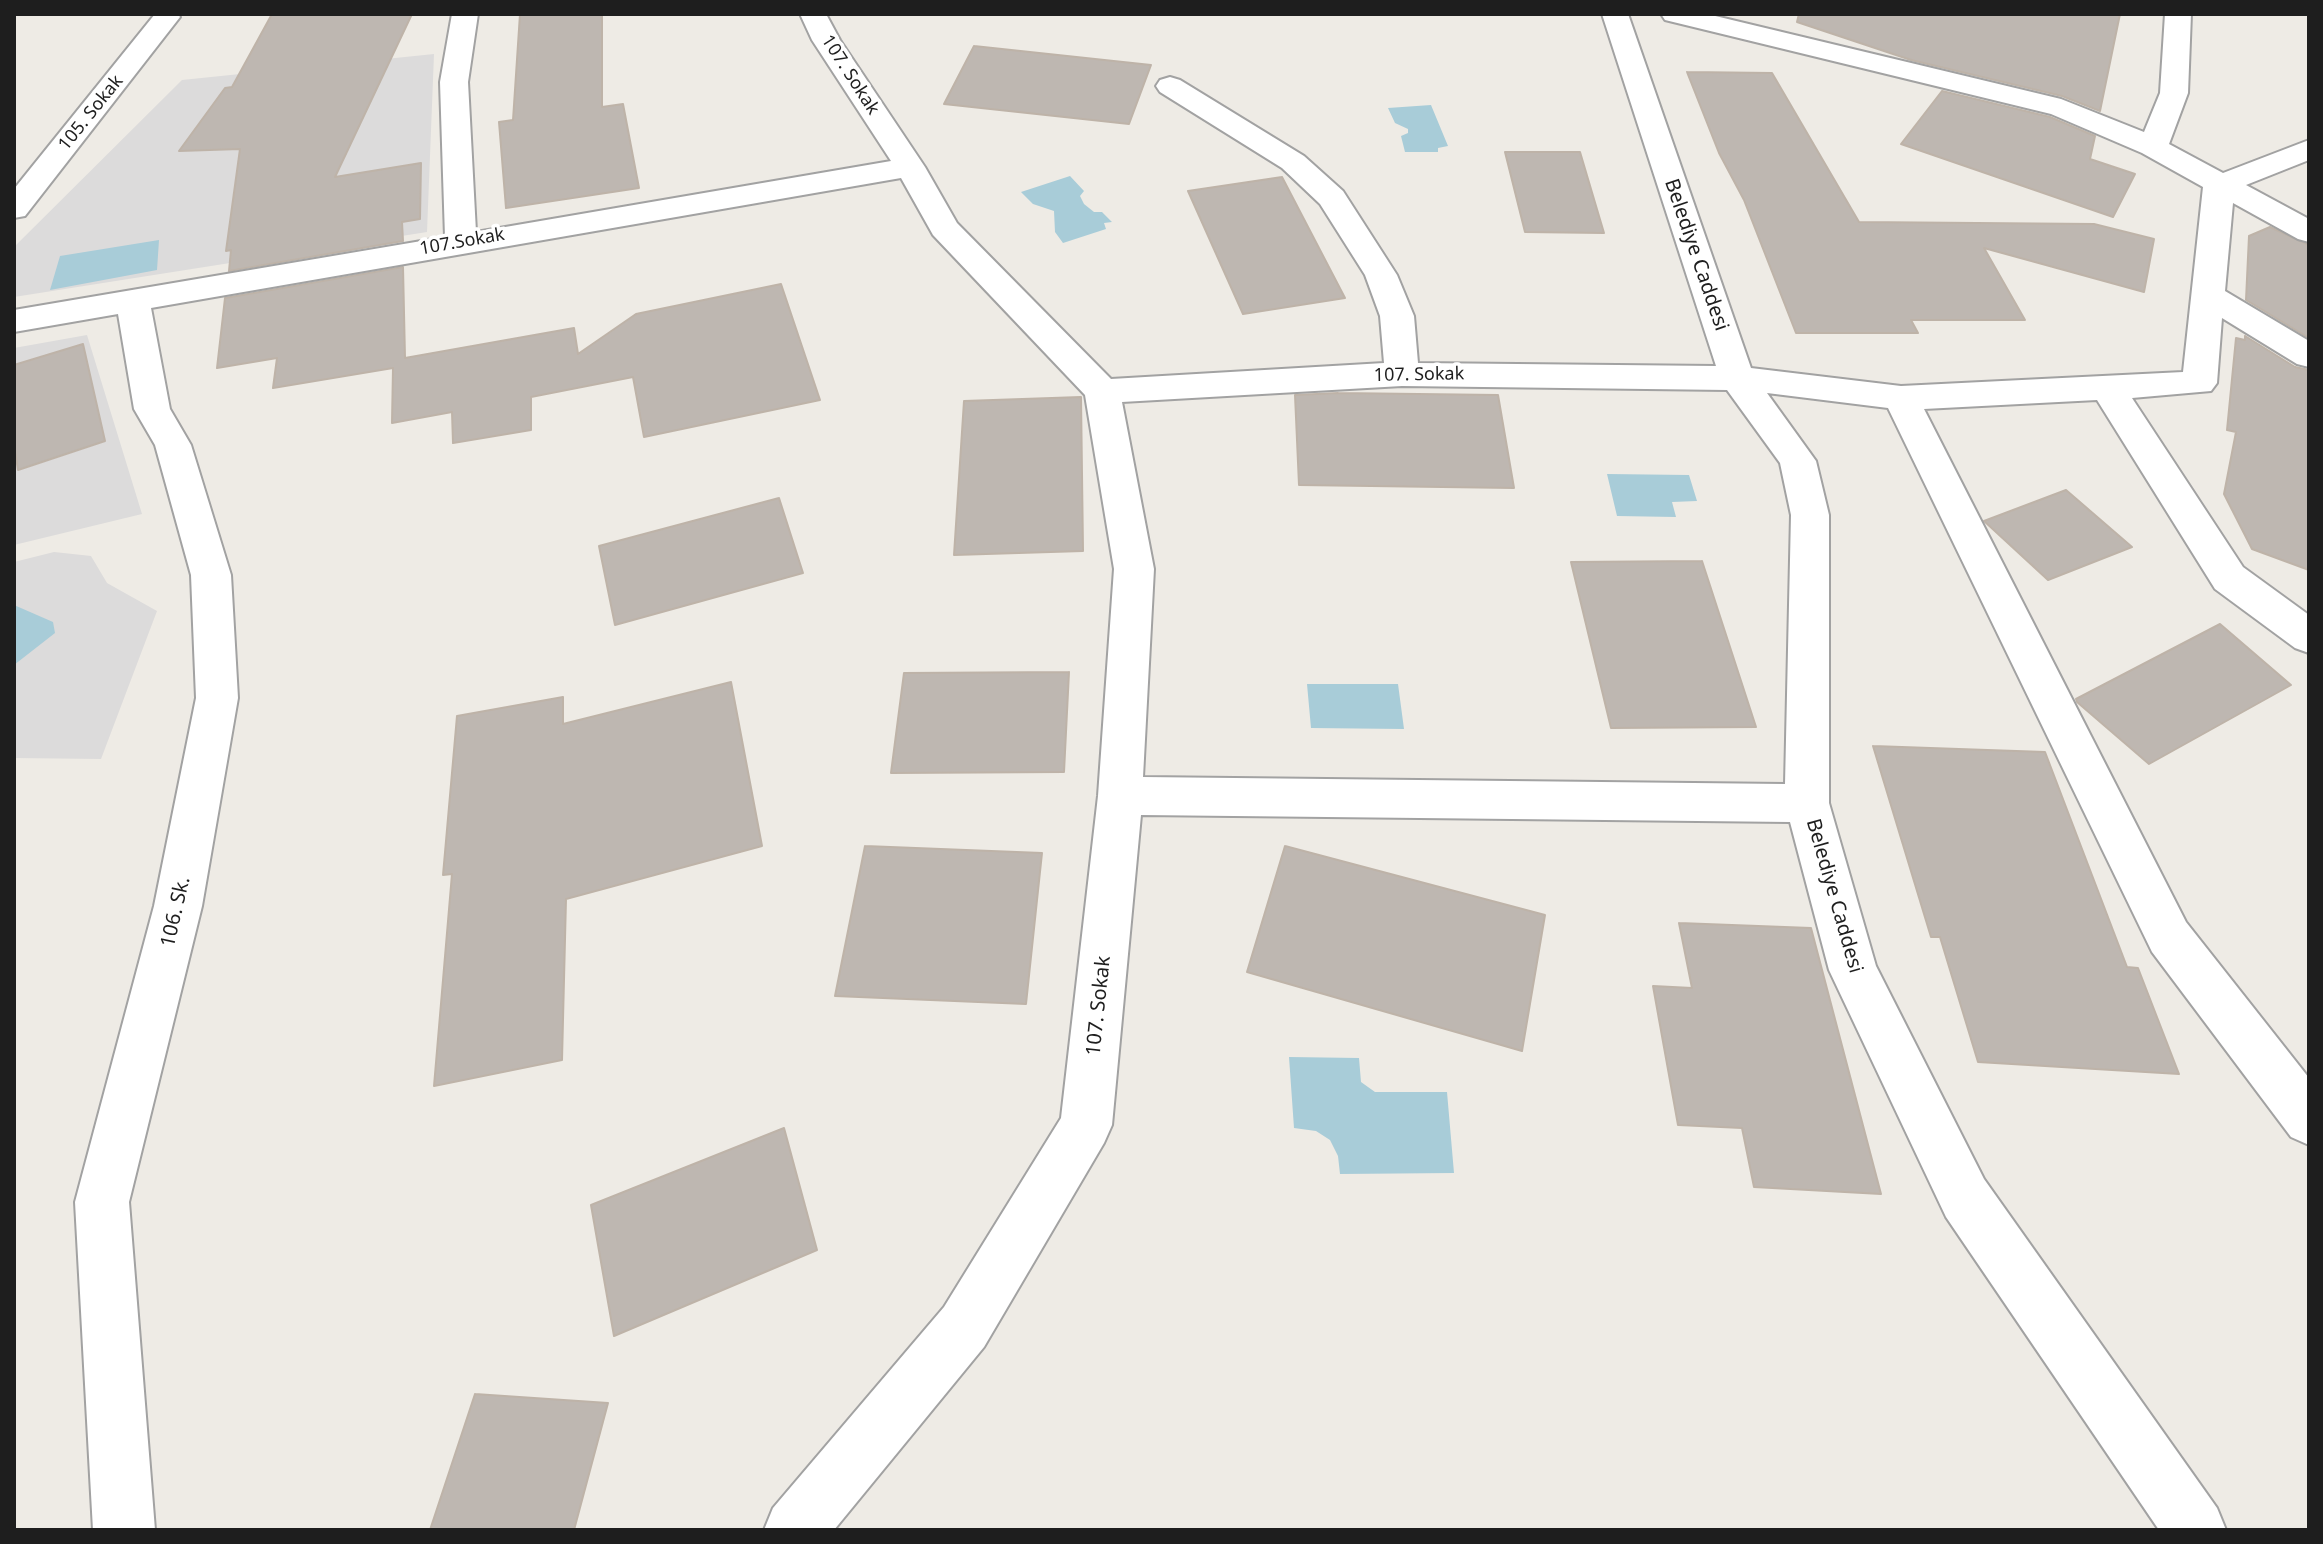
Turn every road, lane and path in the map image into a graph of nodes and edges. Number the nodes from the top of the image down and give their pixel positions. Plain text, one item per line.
1 (465, 14) edge
2 (813, 14) edge
3 (1615, 14) edge
4 (1674, 14) edge
5 (2178, 14) edge
6 (167, 17) dead end
7 (1170, 86) dead end
8 (2153, 147) junction
9 (2309, 149) edge
10 (910, 167) junction
11 (2219, 185) junction
12 (14, 209) edge
13 (2309, 232) edge
14 (461, 242) junction
15 (2208, 295) junction
16 (133, 301) junction
17 (14, 321) edge
18 (2309, 356) edge
19 (1402, 374) junction
20 (1737, 378) junction
21 (2107, 387) junction
22 (1102, 391) junction
23 (1901, 398) junction
24 (2309, 637) edge
25 (1120, 796) junction
26 (1807, 803) junction
27 (2303, 1096) edge
28 (124, 1530) edge
29 (795, 1530) edge
30 (2195, 1530) edge

1 - 14 street
2 - 10 street, 107. Sokak
3 - 20 street, Belediye Caddesi
4 - 8 street
5 - 8 street
6 - 12 street, 105. Sokak
7 - 19 street
8 - 11 street
9 - 11 street
10 - 14 street, 107.Sokak
10 - 22 street, 107. Sokak
11 - 13 street
11 - 15 street
14 - 16 street, 107.Sokak
15 - 18 street
15 - 21 street, 107. Sokak
16 - 17 street, 107.Sokak
16 - 28 street, 106. Sk.
19 - 20 street, 107. Sokak
19 - 22 street, 107. Sokak
20 - 23 street, 107. Sokak
20 - 26 street, Belediye Caddesi
21 - 23 street, 107. Sokak
21 - 24 street
22 - 25 street, 107. Sokak
23 - 27 street
25 - 26 street
25 - 29 street, 107. Sokak
26 - 30 street, Belediye Caddesi

